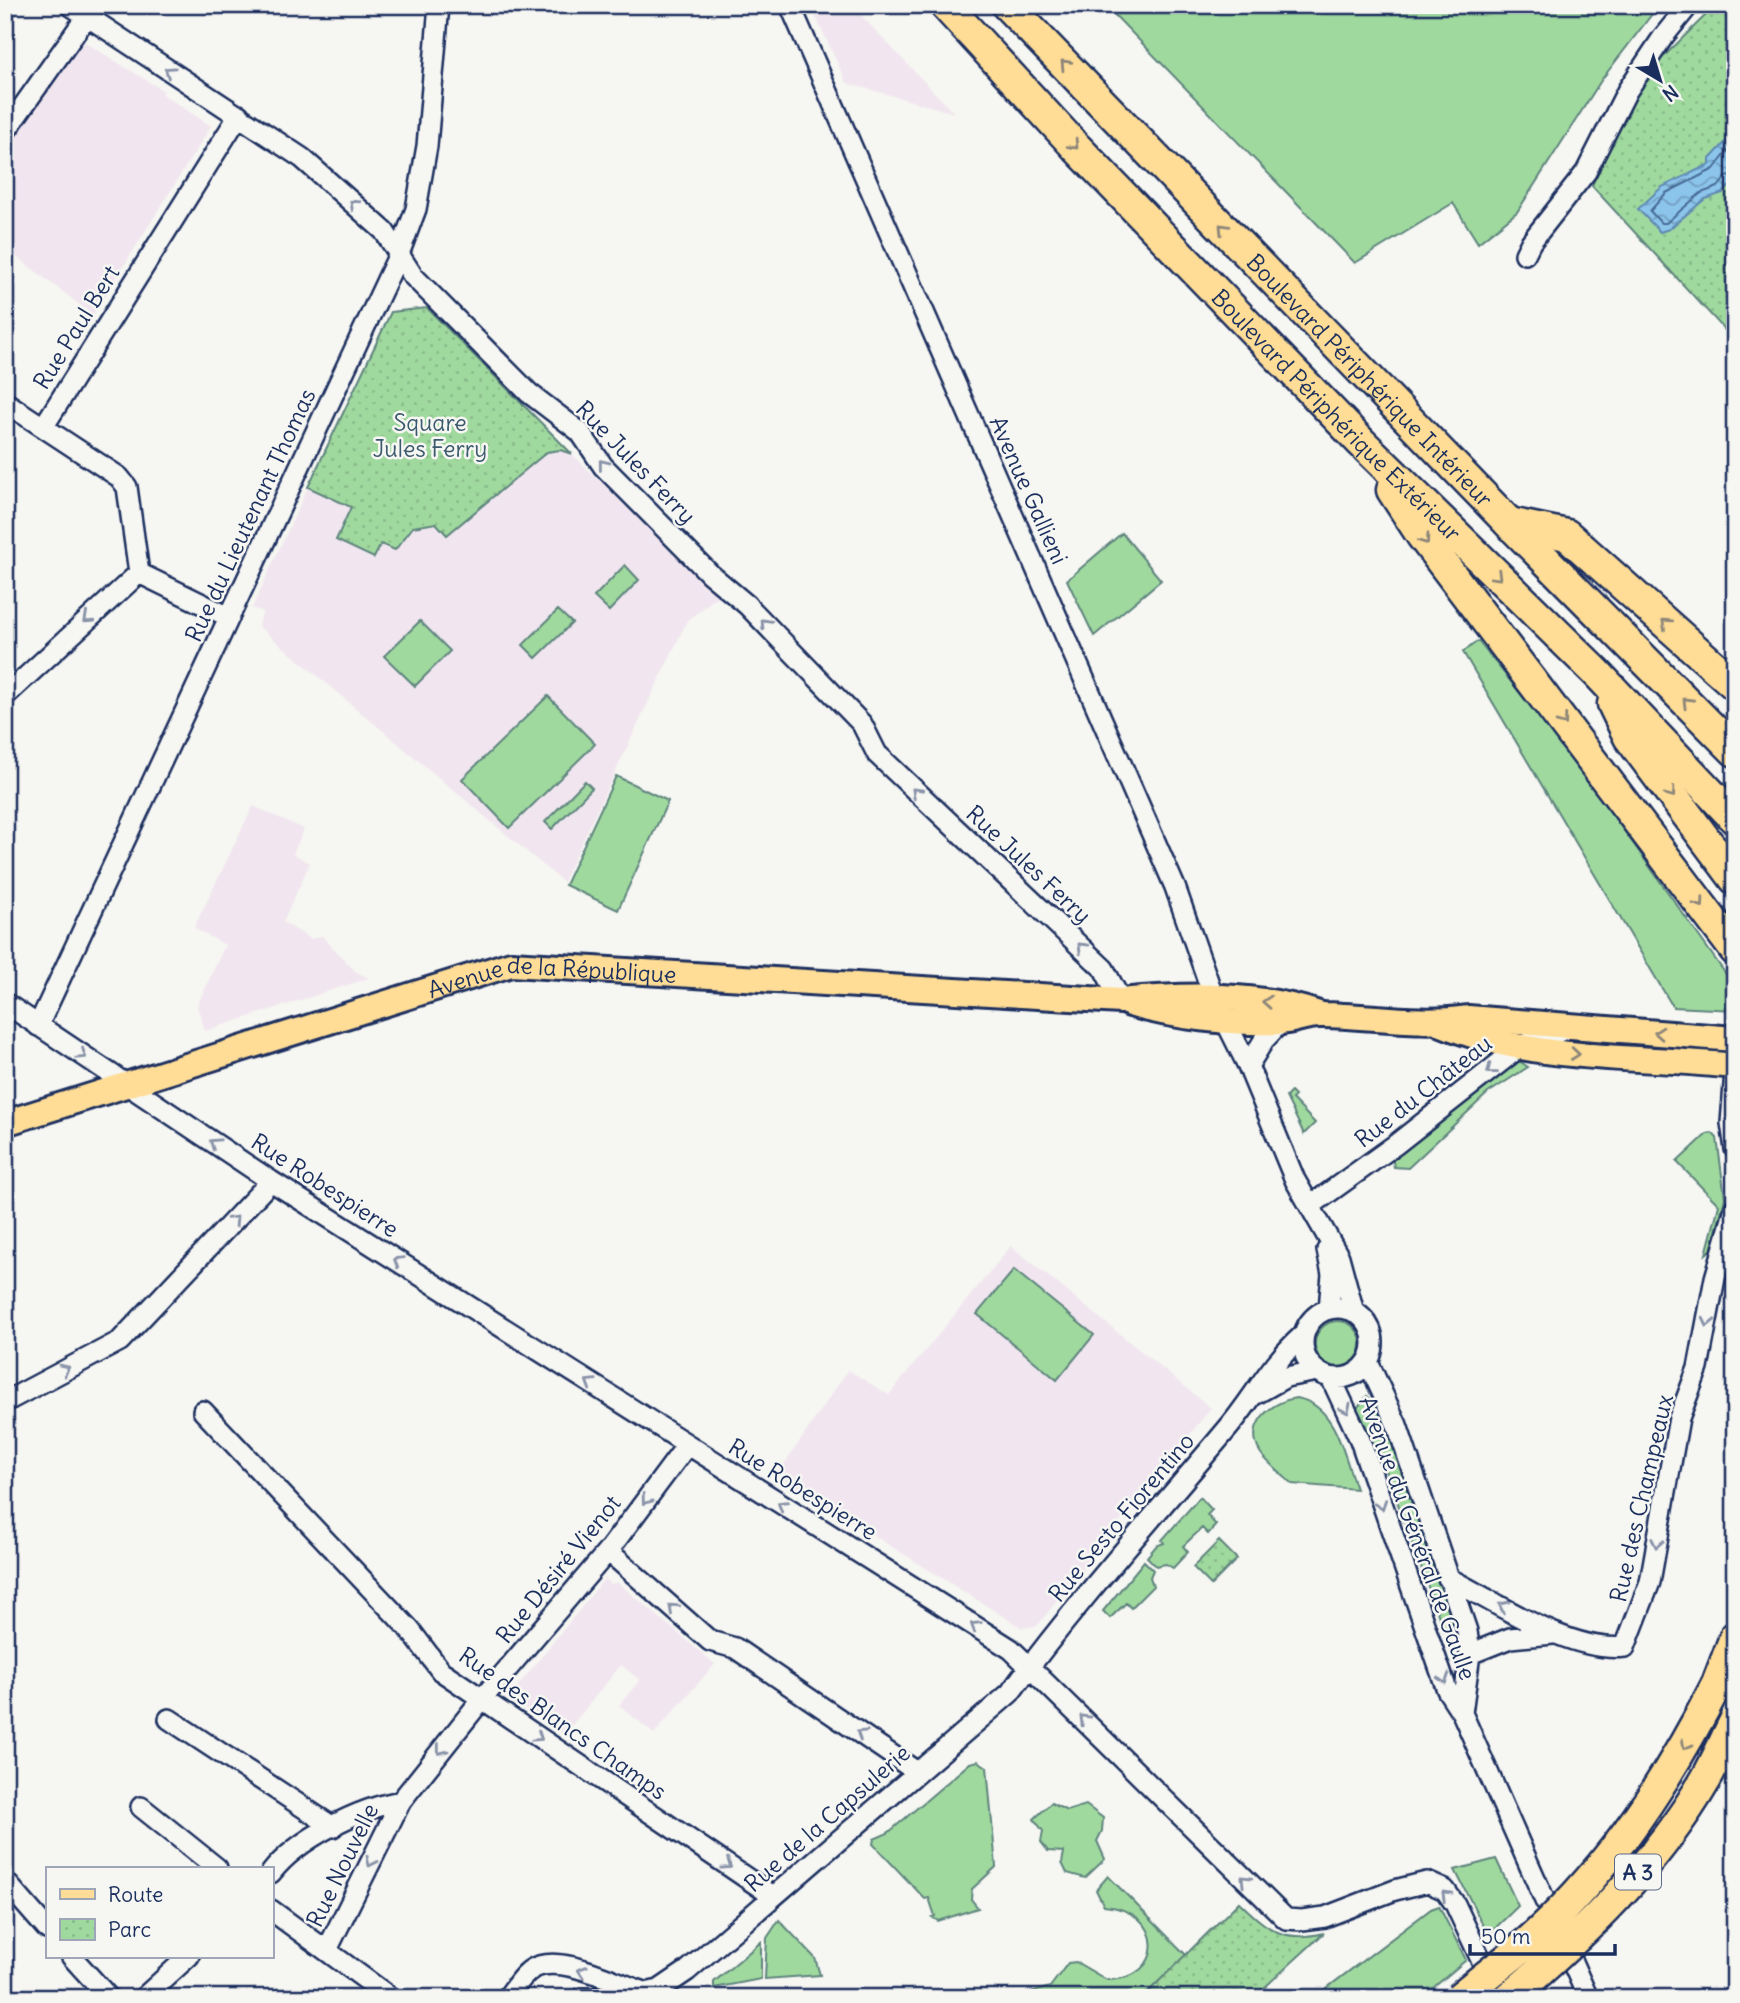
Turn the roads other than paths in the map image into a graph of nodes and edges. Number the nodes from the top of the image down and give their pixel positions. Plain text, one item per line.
1 (439, 5) edge
2 (790, 5) edge
3 (945, 5) edge
4 (1007, 5) edge
5 (1689, 5) edge
6 (78, 11) edge
7 (239, 115) junction
8 (5, 132) edge
9 (399, 254) junction
10 (1525, 254) dead end
11 (5, 402) edge
12 (44, 426) junction
13 (1361, 442) junction
14 (1509, 523) junction
15 (139, 573) junction
16 (229, 617) junction
17 (1597, 673) junction
18 (1735, 685) edge
19 (5, 696) edge
20 (1735, 751) edge
21 (1735, 819) edge
22 (1735, 879) edge
23 (1735, 950) edge
24 (1121, 1002) junction
25 (5, 1003) edge
26 (1219, 1008) junction
27 (1319, 1014) junction
28 (1281, 1022) junction
29 (1438, 1022) junction
30 (38, 1026) junction
31 (1572, 1026) junction
32 (1735, 1039) edge
33 (1521, 1046) junction
34 (1248, 1066) junction
35 (1735, 1066) edge
36 (1735, 1072) edge
37 (126, 1085) junction
38 (5, 1123) edge
39 (1735, 1149) edge
40 (271, 1181) junction
41 (1310, 1206) junction
42 (1735, 1208) edge
43 (1323, 1232) junction
44 (1329, 1309) junction
45 (1354, 1312) junction
46 (1303, 1335) junction
47 (1367, 1362) junction
48 (1324, 1375) junction
49 (1249, 1399) junction
50 (5, 1402) edge
51 (203, 1411) dead end
52 (687, 1445) junction
53 (608, 1551) junction
54 (1448, 1578) junction
55 (1558, 1634) junction
56 (1735, 1637) edge
57 (1470, 1654) junction
58 (1030, 1666) junction
59 (482, 1699) junction
60 (1462, 1713) junction
61 (169, 1720) dead end
62 (1735, 1721) edge
63 (917, 1772) junction
64 (401, 1801) junction
65 (141, 1807) dead end
66 (333, 1827) junction
67 (216, 1867) edge
68 (273, 1870) edge
69 (5, 1881) edge
70 (774, 1896) junction
71 (273, 1911) edge
72 (46, 1927) edge
73 (327, 1950) junction
74 (73, 1958) edge
75 (187, 1958) edge
76 (646, 1993) junction
77 (109, 1998) edge
78 (143, 1998) edge
79 (391, 1998) edge
80 (506, 1998) edge
81 (582, 1998) edge
82 (1459, 1998) edge
83 (1499, 1998) edge
84 (1508, 1998) edge
85 (1588, 1998) edge

1 - 9 street, Rue du Lieutenant Thomas
2 - 26 street, Avenue Gallieni
3 -> 13 highway, Boulevard Périphérique Extérieur
14 -> 4 highway, Boulevard Périphérique Intérieur
5 - 10 street
7 -> 6 street, Rue Jules Ferry
6 - 8 street
9 -> 7 street, Rue Jules Ferry
7 - 12 street, Rue Paul Bert
9 - 16 street, Rue du Lieutenant Thomas
24 -> 9 street, Rue Jules Ferry
11 - 12 street
12 - 15 street, Rue Paul Bert
13 -> 17 highway, Boulevard Périphérique Extérieur
13 -> 23 highway
18 -> 14 highway
20 -> 14 highway, Boulevard Périphérique Intérieur
15 - 16 street
15 -> 19 street
16 - 30 street, Rue du Lieutenant Thomas
17 - 21 highway, Boulevard Périphérique Extérieur
17 -> 22 highway
24 - 26 main road, Avenue de la République
24 - 37 main road, Avenue de la République
25 - 30 street, Rue Robespierre
27 -> 26 main road, Avenue de la République
26 - 28 main road, Avenue de la République
26 - 34 street, Avenue du Général de Gaulle
27 - 28 main road, Avenue de la République
27 - 29 main road, Avenue de la République
28 - 34 street
29 - 31 main road, Avenue de la République
29 - 33 main road, Avenue de la République
30 -> 37 street, Rue Robespierre
32 -> 31 main road, Avenue de la République
31 - 33 street, Rue du Château
33 -> 35 main road, Avenue de la République
33 -> 41 street, Rue du Château
34 - 41 street, Avenue du Général de Gaulle
36 - 39 street
37 - 38 main road, Avenue de la République
40 -> 37 street, Rue Robespierre
50 -> 40 street
52 -> 40 street, Rue Robespierre
41 - 43 street, Avenue du Général de Gaulle
42 -> 55 street, Rue des Champeaux
43 - 44 street, Avenue du Général de Gaulle
43 - 45 street, Avenue du Général de Gaulle
44 - 45 street
44 - 46 street
45 - 47 street, Avenue du Général de Gaulle
46 - 48 street, Avenue du Général de Gaulle
46 - 49 street, Rue Sesto Fiorentino
47 - 48 street, Avenue du Général de Gaulle
47 - 54 street, Avenue du Général de Gaulle
48 - 49 street, Rue Sesto Fiorentino
48 -> 60 street, Avenue du Général de Gaulle
49 - 58 street, Rue Sesto Fiorentino
51 - 59 street, Rue des Blancs Champs
52 -> 53 street, Rue Désiré Vienot
58 -> 52 street, Rue Robespierre
53 - 59 street, Rue Désiré Vienot
63 -> 53 street
55 -> 54 street, Rue des Champeaux
54 - 57 street, Avenue du Général de Gaulle
55 - 57 street, Rue des Champeaux
56 -> 82 highway, bridge
57 - 60 street, Avenue du Général de Gaulle
58 - 63 street, Rue de la Capsulerie
83 -> 58 street, Rue Robespierre
59 -> 64 street, Rue Désiré Vienot
59 -> 70 street, Rue des Blancs Champs
60 - 85 street, Avenue du Général de Gaulle
61 - 66 street
62 - 84 highway, A 3, bridge
63 - 70 street, Rue de la Capsulerie
64 - 66 street
64 -> 73 street, Rue Nouvelle
65 - 67 street
66 - 68 street
69 - 72 street
70 - 76 street, Rue de la Capsulerie
71 - 73 street
73 - 79 street
74 - 77 street
75 - 78 street
76 -> 80 street
76 - 81 street, Rue de la Capsulerie

